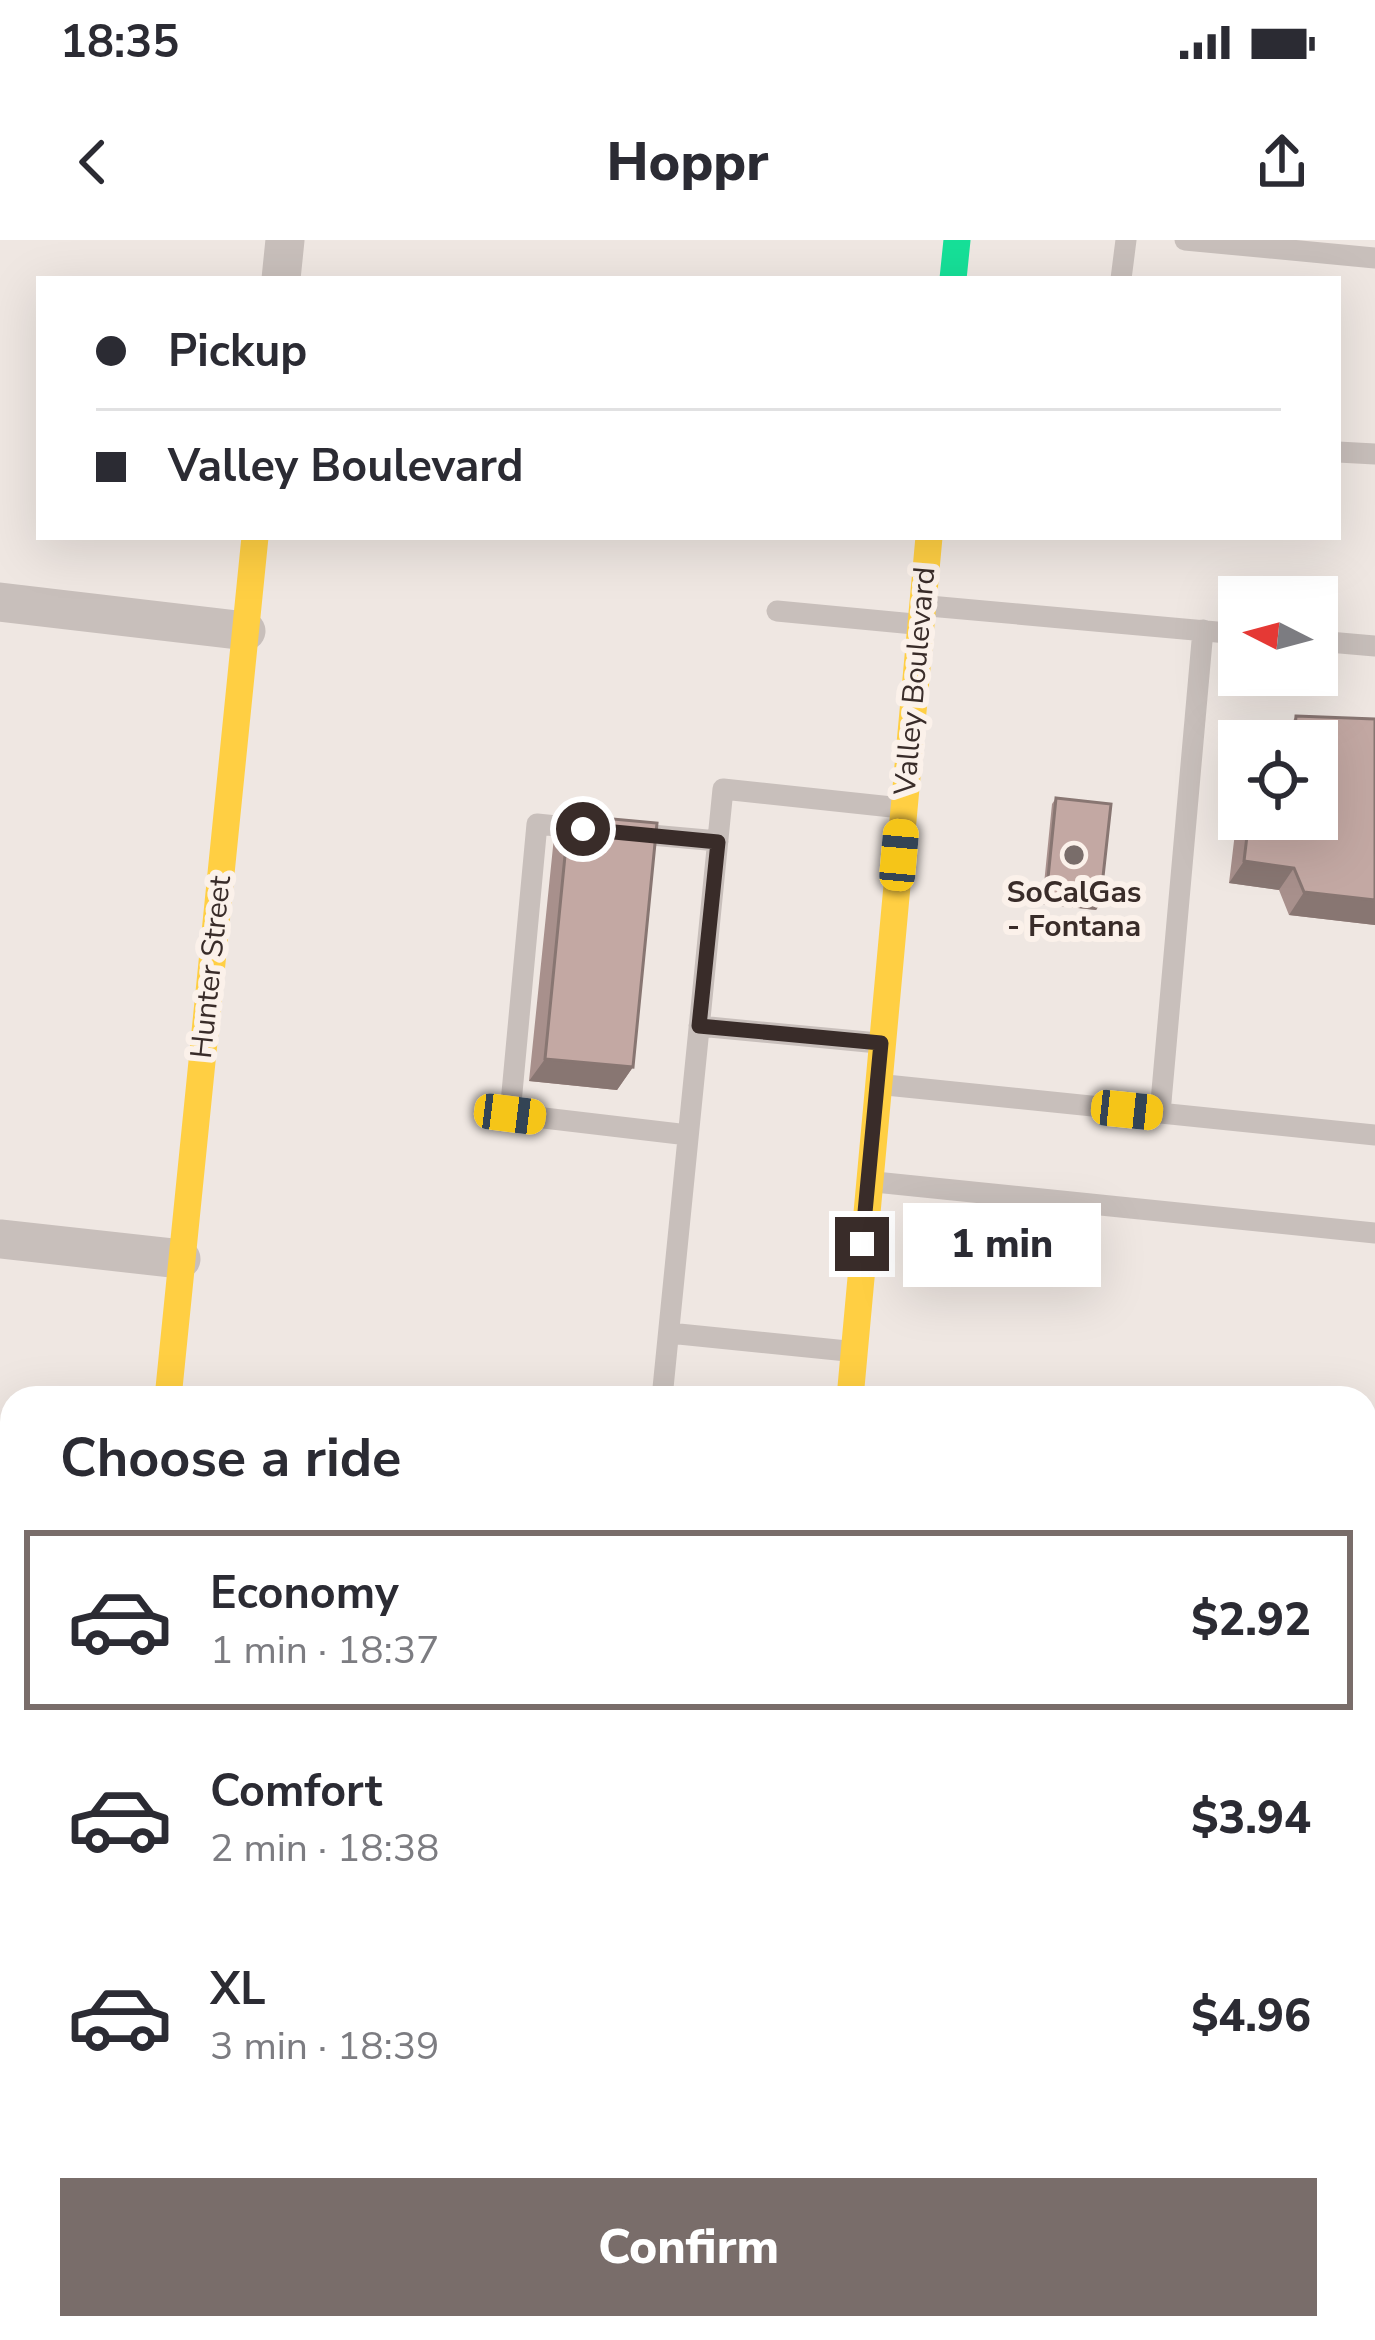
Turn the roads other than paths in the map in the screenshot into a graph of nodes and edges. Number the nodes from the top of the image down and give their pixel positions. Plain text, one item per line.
1 (285, 240) edge
2 (957, 240) edge
3 (1126, 240) edge
4 (1186, 240) edge
5 (1375, 258) edge
6 (281, 276) edge
7 (953, 276) edge
8 (1121, 276) edge
9 (1341, 452) edge
10 (1375, 454) edge
11 (255, 540) edge
12 (929, 540) edge
13 (0, 602) edge
14 (777, 610) dead end
15 (922, 615) junction
16 (1203, 630) junction
17 (246, 631) junction
18 (1218, 632) edge
19 (1338, 643) edge
20 (1375, 646) edge
21 (903, 808) junction
22 (718, 842) junction
23 (699, 1026) junction
24 (881, 1043) junction
25 (877, 1084) junction
26 (1160, 1113) junction
27 (688, 1135) junction
28 (1375, 1135) edge
29 (868, 1181) junction
30 (1375, 1233) edge
31 (0, 1239) edge
32 (181, 1259) junction
33 (669, 1334) junction
34 (854, 1352) junction
35 (169, 1386) edge
36 (663, 1386) edge
37 (851, 1386) edge

1 - 6 street
2 - 7 main road
3 - 8 lane
4 - 5 lane
9 - 10 lane
11 - 17 main road, Hunter Street
12 - 15 main road, Valley Boulevard
13 - 17 street
14 - 15 lane
15 - 16 lane
15 - 21 main road, Valley Boulevard
16 - 18 lane
16 - 26 lane
17 - 32 main road, Hunter Street
19 - 20 lane
21 - 22 lane
21 - 24 main road, Valley Boulevard
22 - 23 lane
22 - 27 lane
23 - 24 lane
23 - 27 lane
24 - 25 main road, Valley Boulevard
25 - 26 lane
25 - 29 main road, Valley Boulevard
26 - 28 lane
27 - 33 lane
29 - 30 lane
29 - 34 main road, Valley Boulevard
31 - 32 street
32 - 35 main road, Hunter Street
33 - 34 lane
33 - 36 lane
34 - 37 main road, Valley Boulevard

